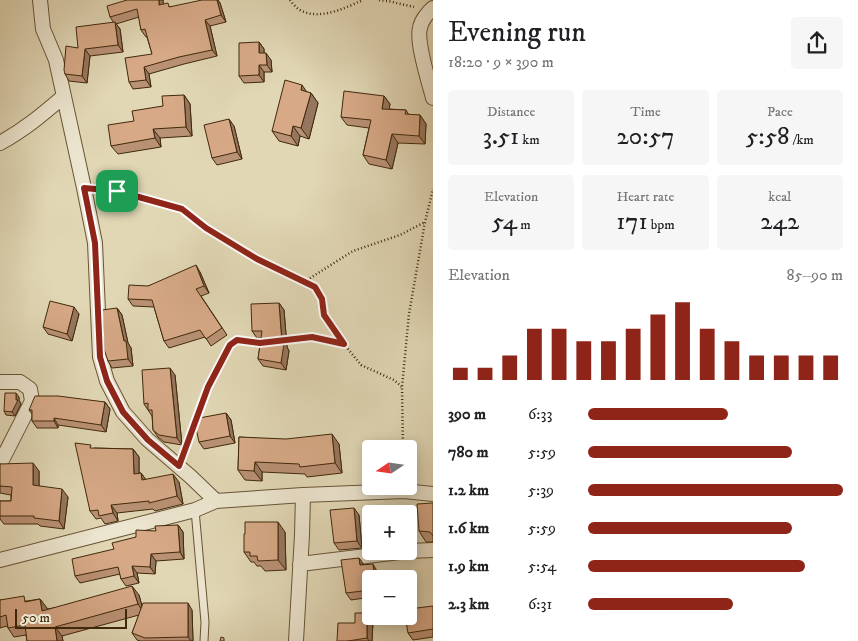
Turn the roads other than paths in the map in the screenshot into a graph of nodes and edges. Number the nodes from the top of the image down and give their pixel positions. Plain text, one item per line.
1 (40, 0) edge
2 (431, 10) edge
3 (64, 96) junction
4 (433, 98) edge
5 (0, 143) edge
6 (0, 382) edge
7 (0, 464) edge
8 (433, 494) edge
9 (303, 495) junction
10 (216, 501) junction
11 (195, 510) junction
12 (433, 550) edge
13 (417, 551) edge
14 (362, 557) edge
15 (0, 560) edge
16 (300, 564) junction
17 (204, 641) edge
18 (296, 641) edge

1 - 3 street
2 - 4 street
3 - 5 street
3 - 10 street
6 - 7 street
8 - 9 street
9 - 10 street
9 - 16 street
10 - 11 street
11 - 15 street
11 - 17 lane
12 - 13 street
14 - 16 street
16 - 18 street

